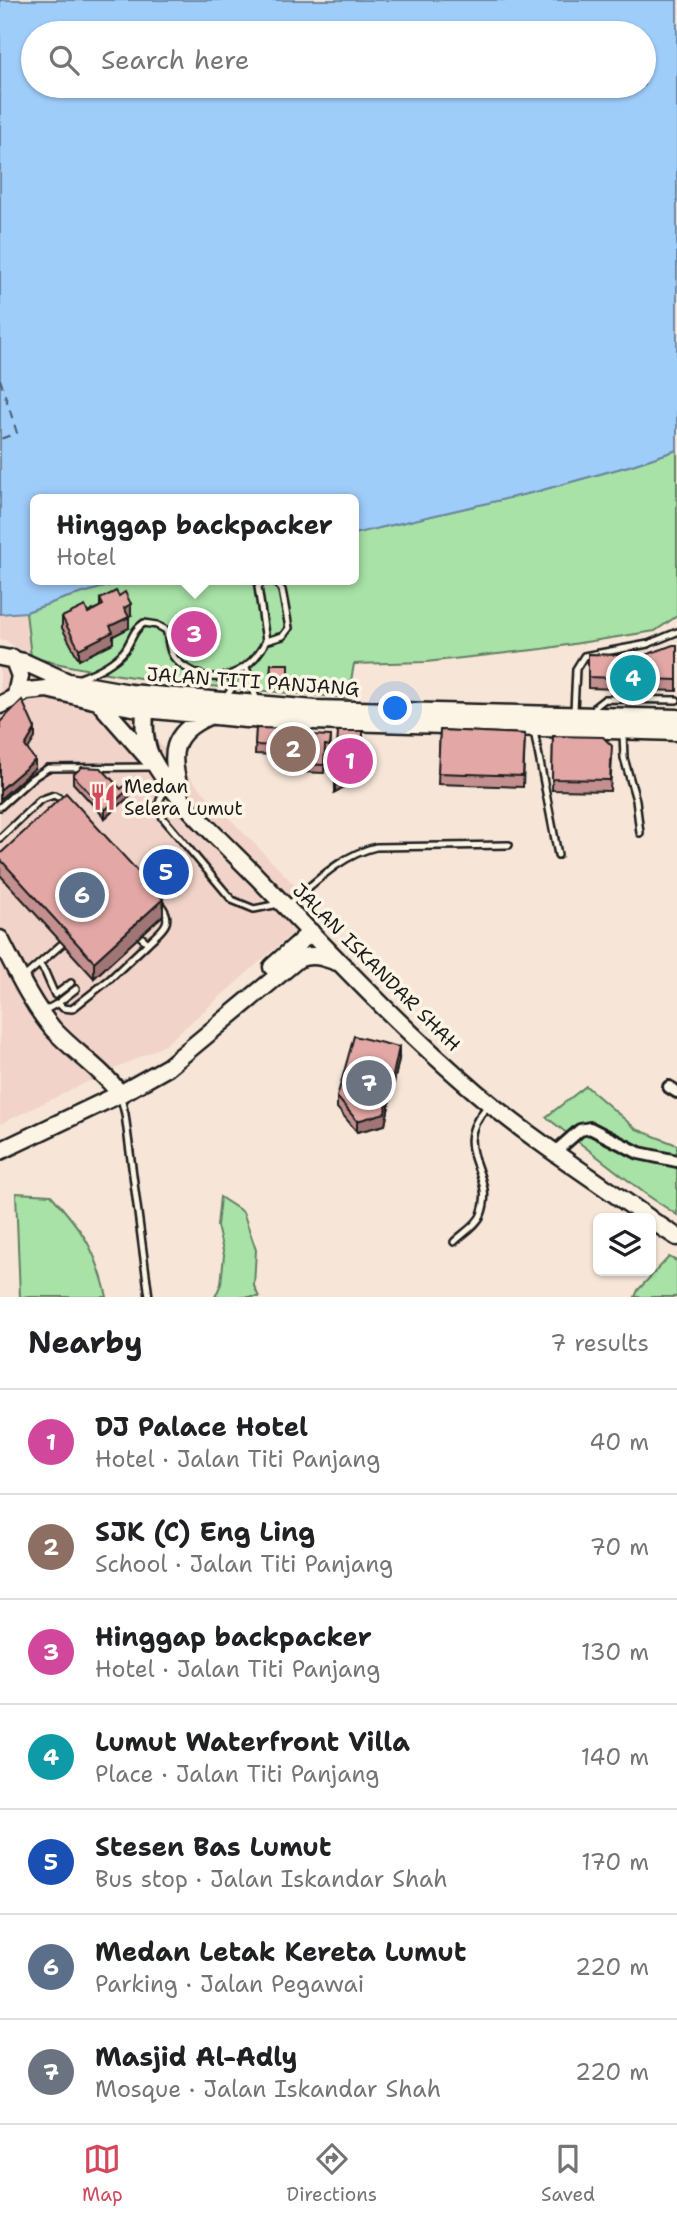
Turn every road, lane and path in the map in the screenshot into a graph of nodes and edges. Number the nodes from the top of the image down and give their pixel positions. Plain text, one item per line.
1 (260, 585) edge
2 (278, 585) edge
3 (677, 632) edge
4 (266, 641) junction
5 (6, 657) edge
6 (246, 667) junction
7 (234, 674) junction
8 (65, 687) junction
9 (16, 695) junction
10 (677, 700) edge
11 (97, 701) junction
12 (223, 701) junction
13 (146, 702) junction
14 (0, 705) edge
15 (259, 705) junction
16 (574, 715) junction
17 (594, 715) junction
18 (209, 716) junction
19 (677, 718) edge
20 (533, 721) junction
21 (623, 730) junction
22 (677, 732) edge
23 (164, 776) junction
24 (182, 798) junction
25 (69, 804) edge
26 (0, 807) edge
27 (640, 833) dead end
28 (0, 838) edge
29 (509, 845) dead end
30 (558, 855) dead end
31 (153, 896) edge
32 (285, 906) junction
33 (311, 932) junction
34 (140, 936) edge
35 (0, 939) edge
36 (62, 943) edge
37 (148, 943) junction
38 (285, 956) junction
39 (39, 964) junction
40 (342, 964) junction
41 (21, 979) junction
42 (71, 982) dead end
43 (76, 989) dead end
44 (58, 1003) junction
45 (42, 1012) junction
46 (117, 1090) junction
47 (490, 1104) junction
48 (0, 1139) edge
49 (0, 1151) edge
50 (555, 1152) junction
51 (677, 1161) edge
52 (641, 1213) edge
53 (656, 1223) edge
54 (677, 1237) edge
55 (454, 1242) dead end
56 (149, 1297) edge

1 - 4 lane
2 - 4 lane
3 - 16 lane
4 - 6 lane
5 - 8 street, JALAN TITI PANJANG
5 - 9 street
6 - 7 lane
6 - 15 lane
7 - 8 lane
7 - 12 lane
8 - 9 street
8 - 11 street, JALAN TITI PANJANG
8 - 13 street, JALAN TITI PANJANG
9 - 14 street
10 - 17 lane
11 - 13 street, JALAN TITI PANJANG
11 - 23 street
12 - 13 street, JALAN TITI PANJANG
12 - 15 street, JALAN TITI PANJANG
13 - 18 street, JALAN TITI PANJANG
13 - 23 street, JALAN ISKANDAR SHAH
15 - 20 street, JALAN TITI PANJANG
16 - 17 street, JALAN TITI PANJANG
16 - 20 street, JALAN TITI PANJANG
17 - 19 street, JALAN TITI PANJANG
18 - 20 street, JALAN TITI PANJANG
18 - 24 street
20 - 21 street, JALAN TITI PANJANG
20 - 30 lane
21 - 22 street, JALAN TITI PANJANG
21 - 27 lane
23 - 24 street, JALAN ISKANDAR SHAH
23 - 26 lane
23 - 32 lane
24 - 32 street, JALAN ISKANDAR SHAH
25 - 28 lane
29 - 32 lane
31 - 37 lane
32 - 33 street, JALAN ISKANDAR SHAH
32 - 38 street
33 - 38 street
33 - 40 street, JALAN ISKANDAR SHAH
34 - 37 lane
35 - 41 street
36 - 39 lane
37 - 44 lane
38 - 46 street
39 - 41 lane
39 - 42 lane
40 - 46 street
40 - 47 street, JALAN ISKANDAR SHAH
41 - 45 street
43 - 44 lane
44 - 45 lane
45 - 46 street
46 - 48 street
46 - 49 street
46 - 56 lane
47 - 50 street, JALAN ISKANDAR SHAH
47 - 55 lane
50 - 51 street
50 - 52 street, JALAN ISKANDAR SHAH
53 - 54 street, JALAN ISKANDAR SHAH

